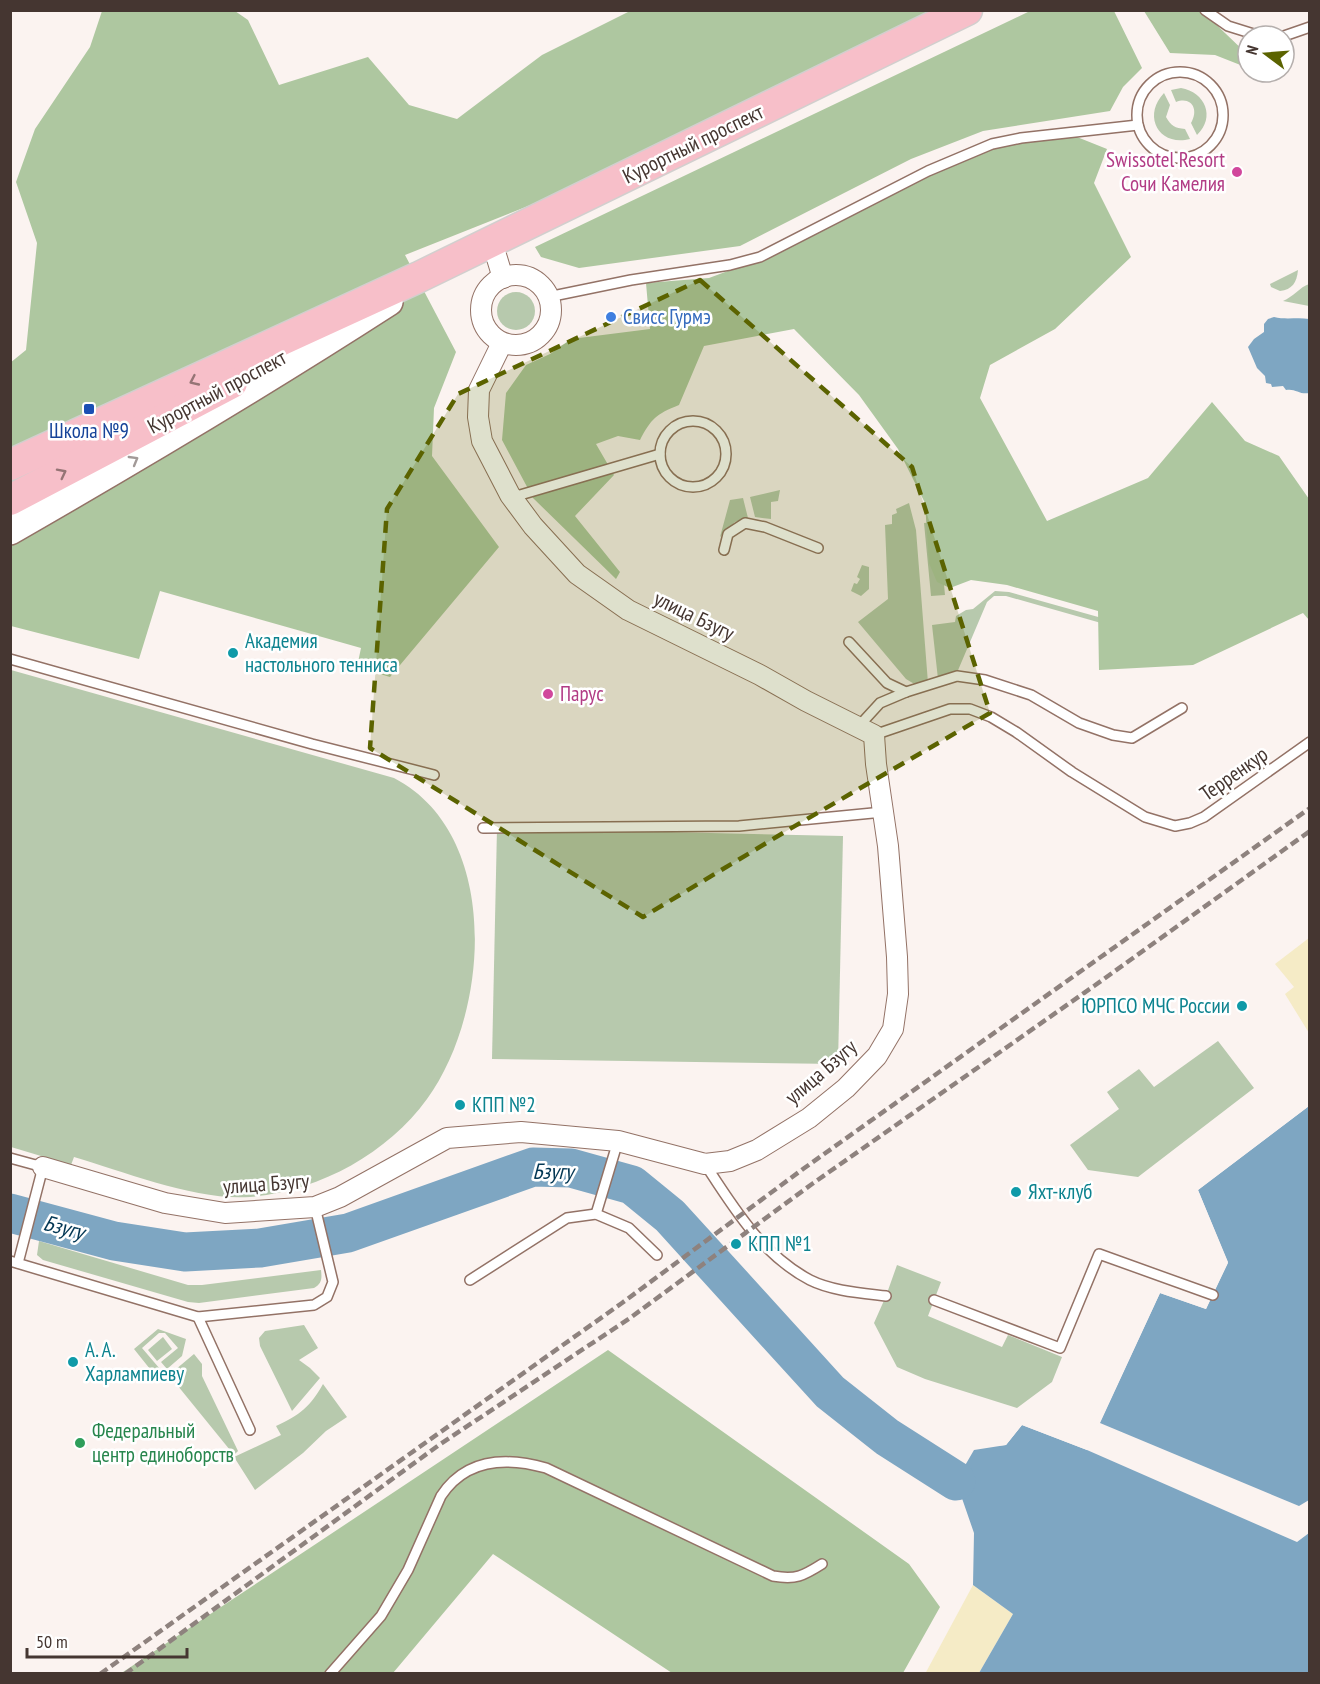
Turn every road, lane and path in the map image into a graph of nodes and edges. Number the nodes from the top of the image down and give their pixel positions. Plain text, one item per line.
1 (967, 10) edge
2 (1205, 10) edge
3 (1236, 28) edge
4 (1138, 125) junction
5 (492, 242) junction
6 (502, 278) junction
7 (410, 285) junction
8 (548, 297) junction
9 (502, 343) junction
10 (660, 454) junction
11 (10, 465) edge
12 (510, 495) junction
13 (10, 500) edge
14 (10, 531) edge
15 (818, 548) dead end
16 (724, 549) dead end
17 (849, 642) dead end
18 (10, 658) edge
19 (906, 692) junction
20 (1182, 708) dead end
21 (866, 731) junction
22 (1310, 742) edge
23 (434, 775) dead end
24 (883, 812) junction
25 (483, 828) dead end
26 (617, 1148) junction
27 (10, 1158) edge
28 (705, 1164) junction
29 (43, 1167) junction
30 (315, 1207) junction
31 (596, 1214) junction
32 (657, 1255) dead end
33 (14, 1262) edge
34 (470, 1280) dead end
35 (1213, 1295) dead end
36 (886, 1296) dead end
37 (934, 1300) dead end
38 (198, 1317) junction
39 (250, 1430) dead end
40 (822, 1564) dead end
41 (330, 1674) edge

1 - 5 main road, Курортный проспект
2 - 3 lane
4 - 4 lane
4 - 8 lane
5 - 6 street
5 - 7 main road, Курортный проспект
6 - 8 street
6 - 9 street
7 -> 11 main road, Курортный проспект
13 -> 7 main road, Курортный проспект
14 -> 7 main road
8 - 9 street
9 - 12 street, улица Бзугу
10 - 10 lane
10 - 12 lane
12 - 21 street, улица Бзугу
15 - 16 lane
17 - 19 lane
18 - 23 lane
19 - 20 lane
19 - 21 lane
21 - 22 lane, Терренкур
21 - 24 street, улица Бзугу
24 - 25 lane
24 - 28 street, улица Бзугу
26 - 28 street, улица Бзугу
26 - 30 street, улица Бзугу
26 - 31 lane
27 - 29 lane
28 - 36 lane
29 - 30 street, улица Бзугу
29 - 33 lane
30 - 38 lane
31 - 32 lane
31 - 34 lane
33 - 38 lane
35 - 37 lane
38 - 39 lane
40 - 41 lane

